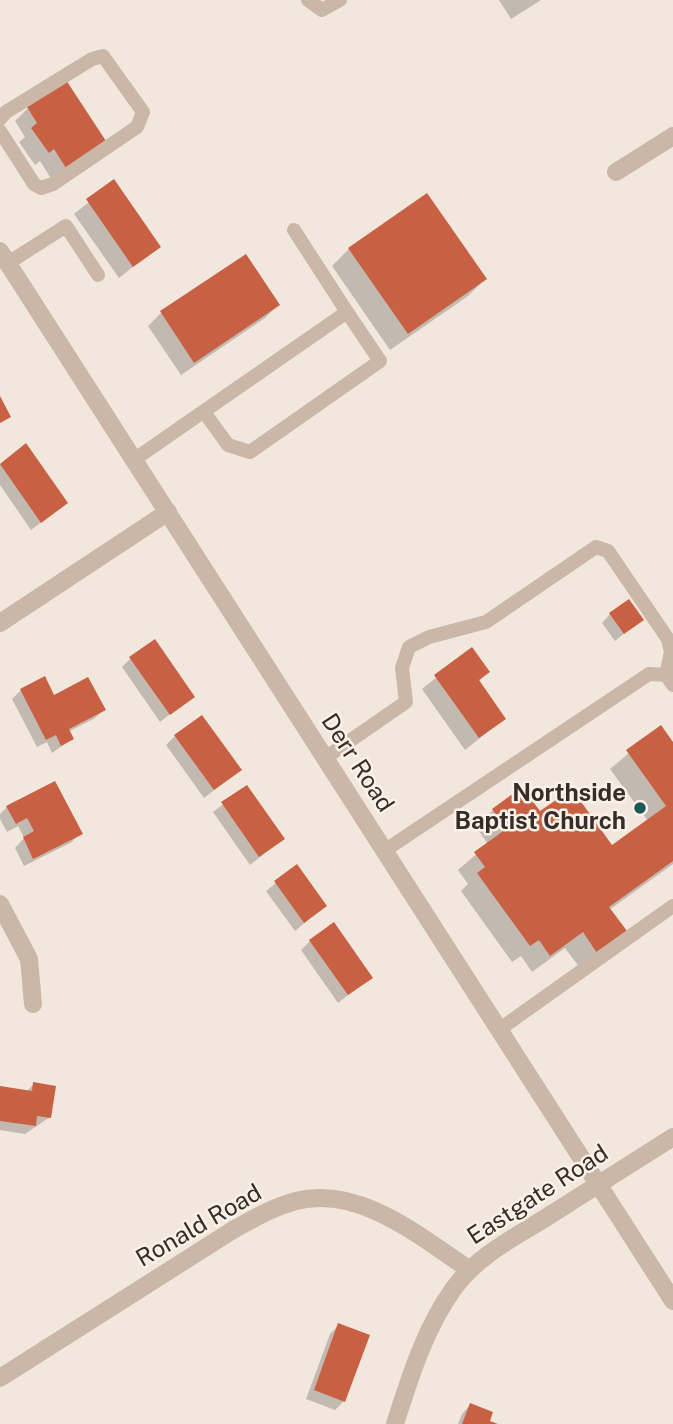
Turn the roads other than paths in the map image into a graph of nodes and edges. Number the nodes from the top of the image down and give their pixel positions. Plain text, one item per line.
1 (308, 0) edge
2 (340, 0) edge
3 (0, 119) edge
4 (0, 134) edge
5 (673, 136) edge
6 (616, 172) dead end
7 (294, 230) dead end
8 (4, 257) edge
9 (98, 275) dead end
10 (347, 312) junction
11 (204, 412) junction
12 (135, 459) junction
13 (168, 512) junction
14 (0, 623) edge
15 (669, 680) edge
16 (325, 758) junction
17 (384, 850) junction
18 (0, 904) edge
19 (673, 906) edge
20 (33, 1003) dead end
21 (500, 1029) junction
22 (673, 1138) edge
23 (598, 1185) junction
24 (470, 1270) junction
25 (673, 1301) edge
26 (0, 1378) edge
27 (395, 1424) edge

1 - 2 lane
3 - 4 lane
5 - 6 street
7 - 10 lane
8 - 9 lane
8 - 12 street, Derr Road
10 - 11 lane
10 - 11 lane
11 - 12 lane
12 - 13 street, Derr Road
13 - 14 street
13 - 16 street, Derr Road
15 - 16 lane
15 - 17 lane
16 - 17 street, Derr Road
17 - 21 street, Derr Road
18 - 20 street
19 - 21 lane
21 - 23 street, Derr Road
22 - 23 street, Eastgate Road
23 - 24 street, Eastgate Road
23 - 25 street, Derr Road
24 - 26 street, Ronald Road
24 - 27 street, Eastgate Road

